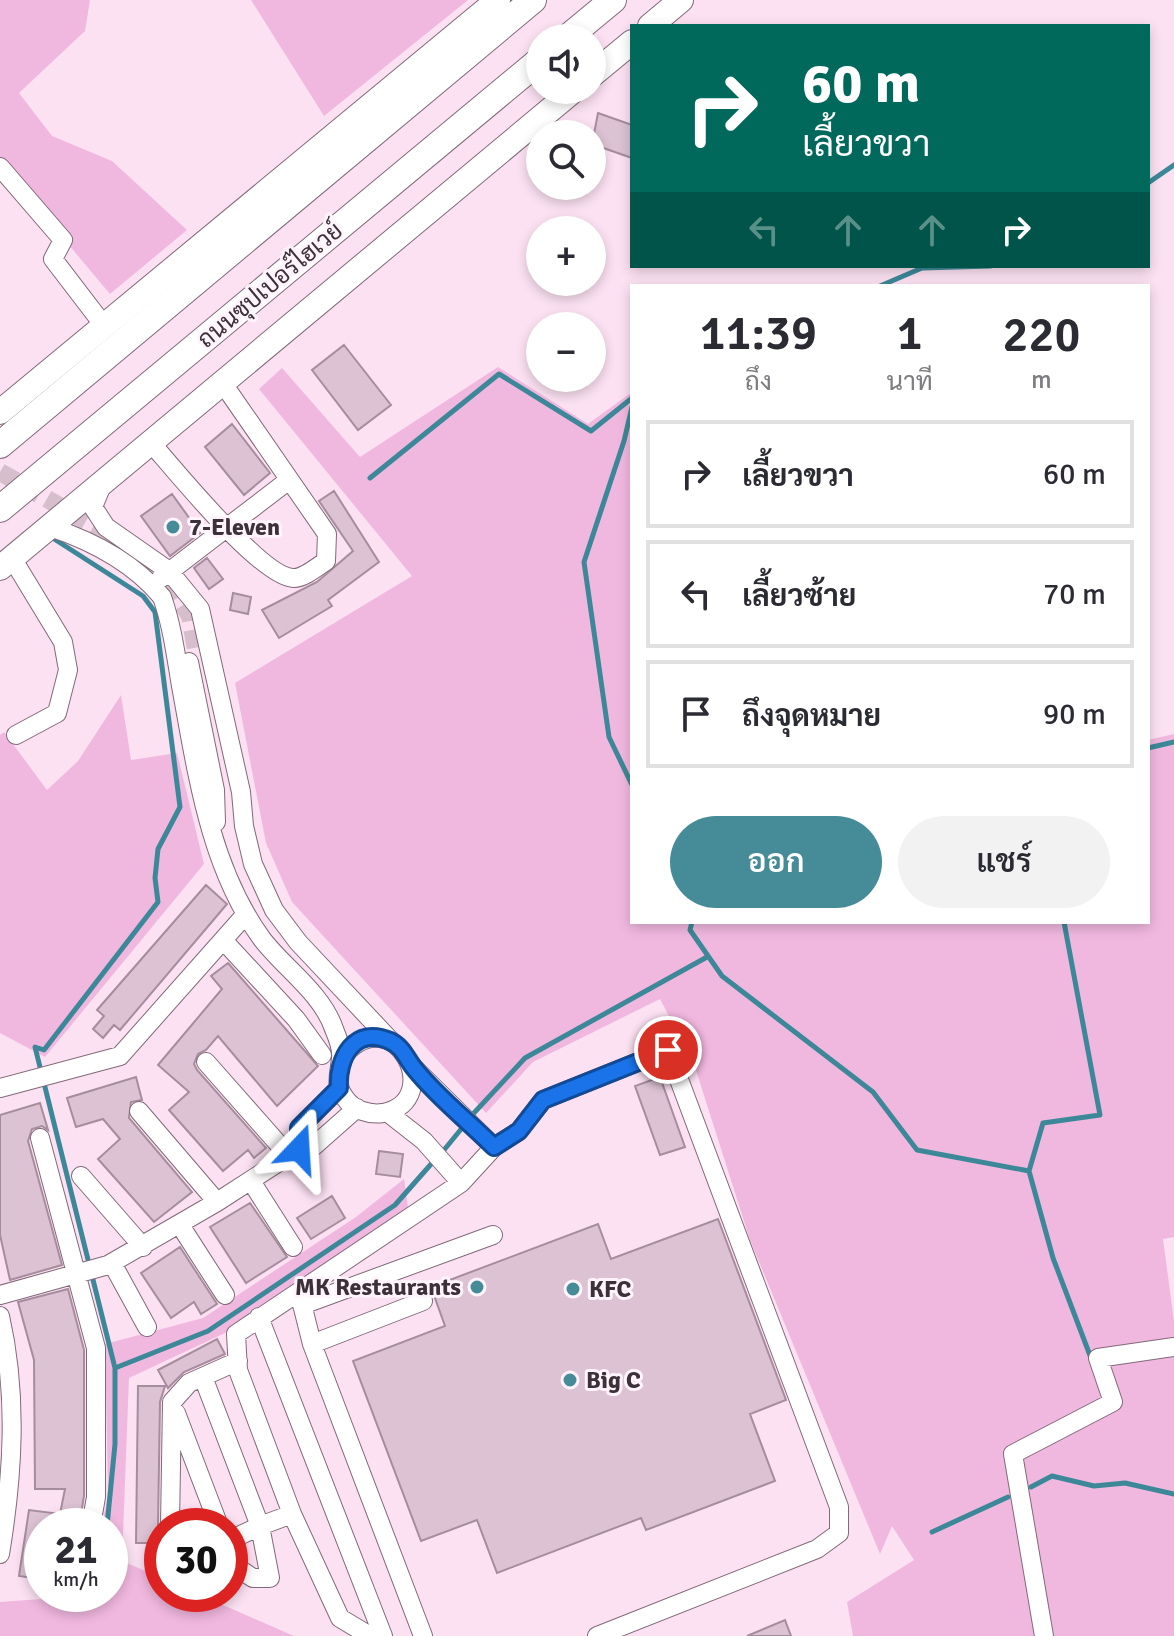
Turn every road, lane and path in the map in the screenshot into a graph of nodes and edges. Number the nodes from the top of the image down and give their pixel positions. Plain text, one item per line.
1 (498, 0) edge
2 (533, 0) edge
3 (613, 0) edge
4 (681, 0) edge
5 (584, 24) edge
6 (652, 24) edge
7 (630, 44) edge
8 (606, 63) edge
9 (526, 72) edge
10 (557, 104) edge
11 (0, 167) edge
12 (105, 327) junction
13 (224, 385) junction
14 (5, 405) edge
15 (152, 444) junction
16 (0, 445) edge
17 (289, 480) junction
18 (102, 485) junction
19 (0, 509) edge
20 (50, 527) junction
21 (227, 530) junction
22 (6, 563) edge
23 (169, 571) junction
24 (152, 585) junction
25 (16, 735) dead end
26 (244, 826) junction
27 (217, 841) junction
28 (246, 914) junction
29 (223, 940) junction
30 (391, 1041) junction
31 (332, 1056) junction
32 (206, 1062) dead end
33 (412, 1066) junction
34 (0, 1088) edge
35 (339, 1088) junction
36 (357, 1108) junction
37 (139, 1111) dead end
38 (387, 1112) junction
39 (40, 1138) dead end
40 (494, 1147) junction
41 (294, 1152) junction
42 (81, 1176) dead end
43 (251, 1181) junction
44 (461, 1183) junction
45 (217, 1202) junction
46 (180, 1225) junction
47 (493, 1235) dead end
48 (143, 1247) junction
49 (293, 1247) dead end
50 (110, 1264) junction
51 (81, 1273) junction
52 (0, 1295) edge
53 (225, 1295) dead end
54 (300, 1299) junction
55 (423, 1301) dead end
56 (259, 1317) junction
57 (1, 1324) edge
58 (147, 1327) dead end
59 (312, 1344) junction
60 (1174, 1347) edge
61 (238, 1361) junction
62 (203, 1377) junction
63 (172, 1402) junction
64 (6, 1411) edge
65 (5, 1499) edge
66 (94, 1508) edge
67 (170, 1508) edge
68 (212, 1508) edge
69 (292, 1514) junction
70 (260, 1526) junction
71 (248, 1532) edge
72 (0, 1554) edge
73 (248, 1575) edge
74 (370, 1636) edge
75 (383, 1636) edge
76 (423, 1636) edge
77 (597, 1636) edge
78 (1044, 1636) edge

1 - 12 main road
2 - 16 highway, ถนนซุปเปอร์ไฮเวย์
3 - 5 highway
4 - 6 main road
7 - 8 main road
9 - 19 highway, ถนนซุปเปอร์ไฮเวย์
10 - 13 main road
11 - 12 street
12 - 14 main road
13 - 15 main road
13 - 17 street
15 - 18 main road
15 - 21 street
17 - 21 street
17 - 21 street
18 - 20 main road
18 - 23 street
20 - 22 main road
20 - 24 street
21 - 23 street
22 - 25 street
23 - 24 street
23 - 26 street
24 - 27 street
26 - 27 street
26 - 30 street
27 - 28 street
28 - 29 street
28 - 31 street
29 - 31 street
29 - 34 street
30 - 31 street
30 - 33 street
31 - 35 street
32 - 41 street
33 - 38 street
33 - 40 street
35 - 36 street
35 - 41 street
36 - 38 street
36 - 41 street
37 - 45 street
38 - 44 street
39 - 51 street
40 - 44 street
40 - 77 street
41 - 43 street
42 - 48 street
43 - 45 street
43 - 49 street
44 - 54 street
45 - 46 street
46 - 48 street
46 - 53 street
47 - 54 street
48 - 50 street
50 - 51 street
50 - 58 street
51 - 52 street
51 - 66 street
54 - 56 street
54 - 59 street
55 - 59 street
56 - 61 street
56 - 75 street
57 - 64 street
59 - 76 street
60 - 78 street
61 - 62 street
61 - 69 street
62 - 63 street
62 - 70 street
63 - 67 street
63 - 68 street
64 - 65 street
65 - 72 street
69 - 70 street
69 - 74 street
70 - 71 street
70 - 73 street

